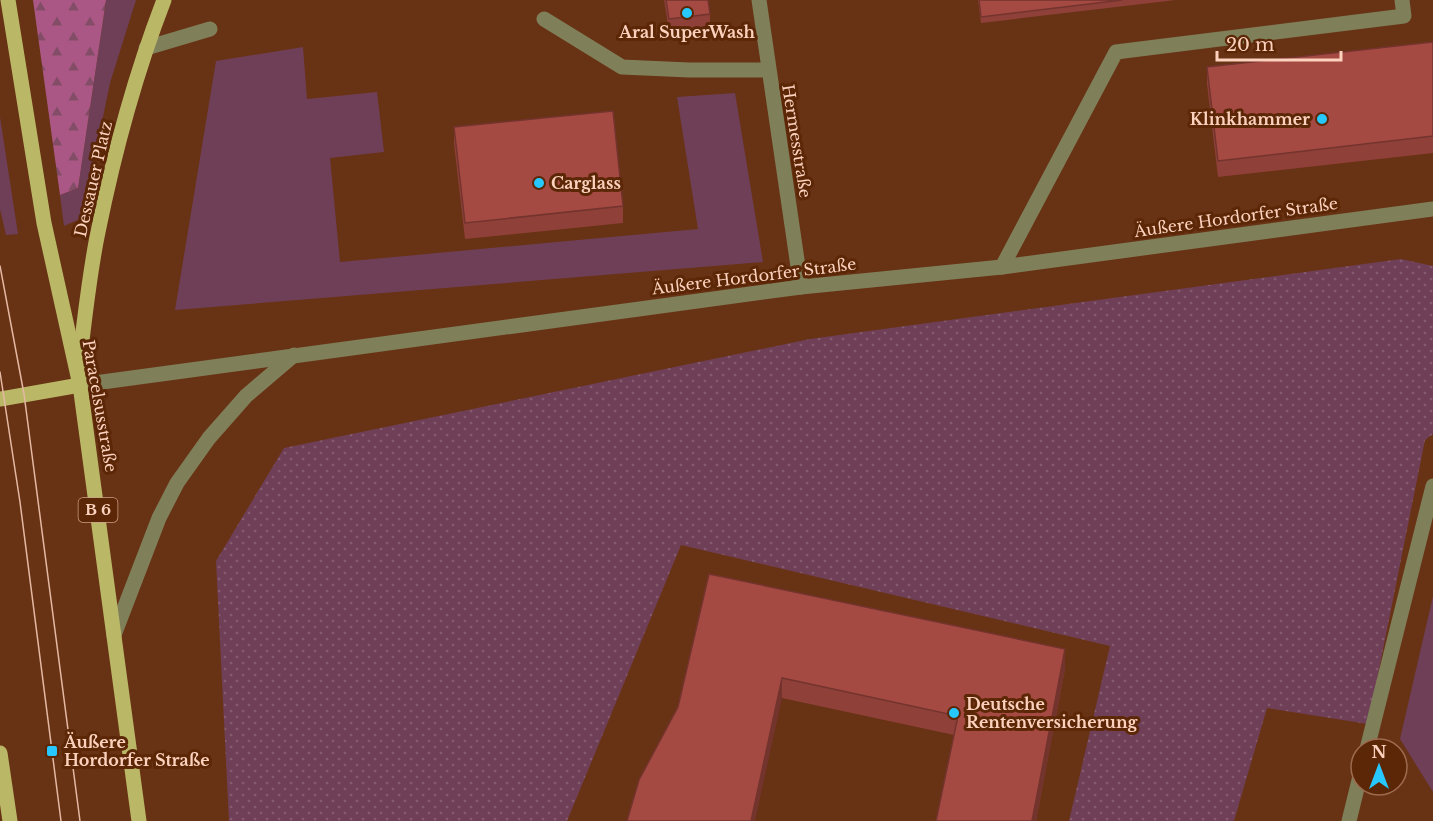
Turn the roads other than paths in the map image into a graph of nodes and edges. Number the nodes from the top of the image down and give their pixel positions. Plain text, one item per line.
1 (8, 0) edge
2 (164, 0) edge
3 (759, 0) edge
4 (1402, 0) edge
5 (544, 20) dead end
6 (210, 28) dead end
7 (146, 48) junction
8 (768, 70) junction
9 (1433, 209) edge
10 (1002, 267) junction
11 (801, 287) junction
12 (294, 356) junction
13 (79, 378) junction
14 (0, 399) edge
15 (1433, 486) edge
16 (114, 635) junction
17 (1370, 737) edge
18 (0, 753) edge
19 (1355, 797) edge
20 (10, 821) edge
21 (139, 821) edge
22 (1349, 821) edge

1 - 13 main road, Paracelsusstraße
2 - 7 main road, Dessauer Platz
3 - 8 street, Hermesstraße
4 - 10 street
5 - 8 street
6 - 7 street
7 - 13 main road, Dessauer Platz
8 - 11 street, Hermesstraße
9 - 10 street, Äußere Hordorfer Straße
10 - 11 street, Äußere Hordorfer Straße
11 - 12 street, Äußere Hordorfer Straße
12 - 13 street, Äußere Hordorfer Straße
12 - 16 street
13 - 14 main road
13 - 16 main road, Paracelsusstraße / B 6
15 - 17 street
16 - 21 main road, Paracelsusstraße / B 6
18 - 20 main road
19 - 22 street

